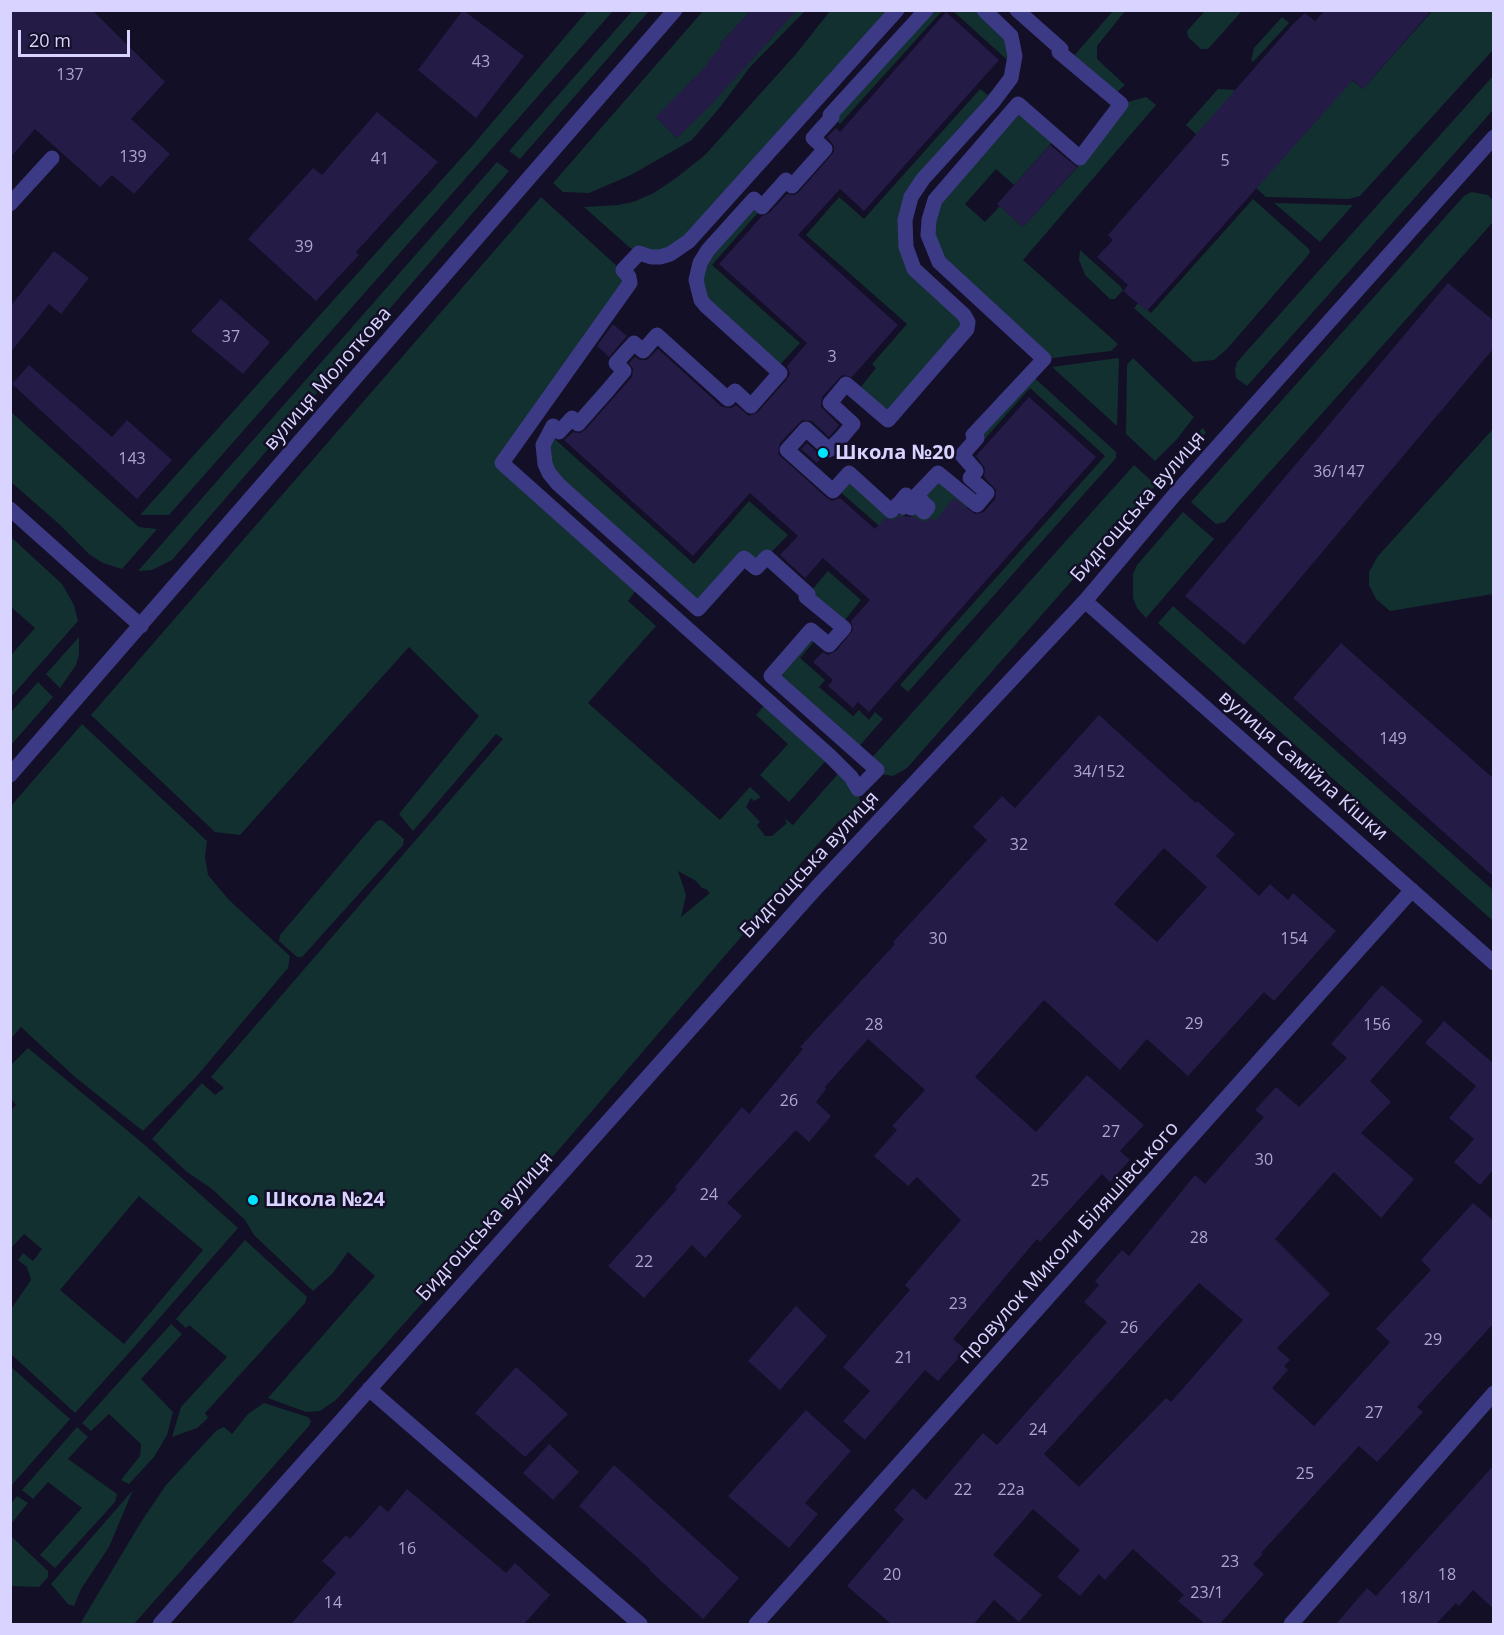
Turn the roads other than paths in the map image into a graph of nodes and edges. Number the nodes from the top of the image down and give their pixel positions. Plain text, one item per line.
1 (675, 10) edge
2 (897, 10) edge
3 (926, 10) edge
4 (984, 10) edge
5 (1017, 10) edge
6 (1494, 137) edge
7 (52, 159) dead end
8 (10, 204) edge
9 (10, 509) edge
10 (1085, 601) junction
11 (141, 626) junction
12 (10, 775) edge
13 (1412, 890) junction
14 (1494, 963) edge
15 (369, 1389) junction
16 (1494, 1393) edge
17 (160, 1624) edge
18 (640, 1624) edge
19 (756, 1624) edge
20 (1291, 1624) edge

1 - 11 street, вулиця Молоткова
2 - 3 street
4 - 5 street
6 - 10 street, Бидгощська вулиця
7 - 8 street
9 - 11 street
10 - 13 street, вулиця Самійла Кішки
10 - 15 street, Бидгощська вулиця
11 - 12 street, вулиця Молоткова
13 - 14 street, вулиця Самійла Кішки
13 - 19 street, провулок Миколи Біляшівського
15 - 17 street, Бидгощська вулиця
15 - 18 street
16 - 20 street

